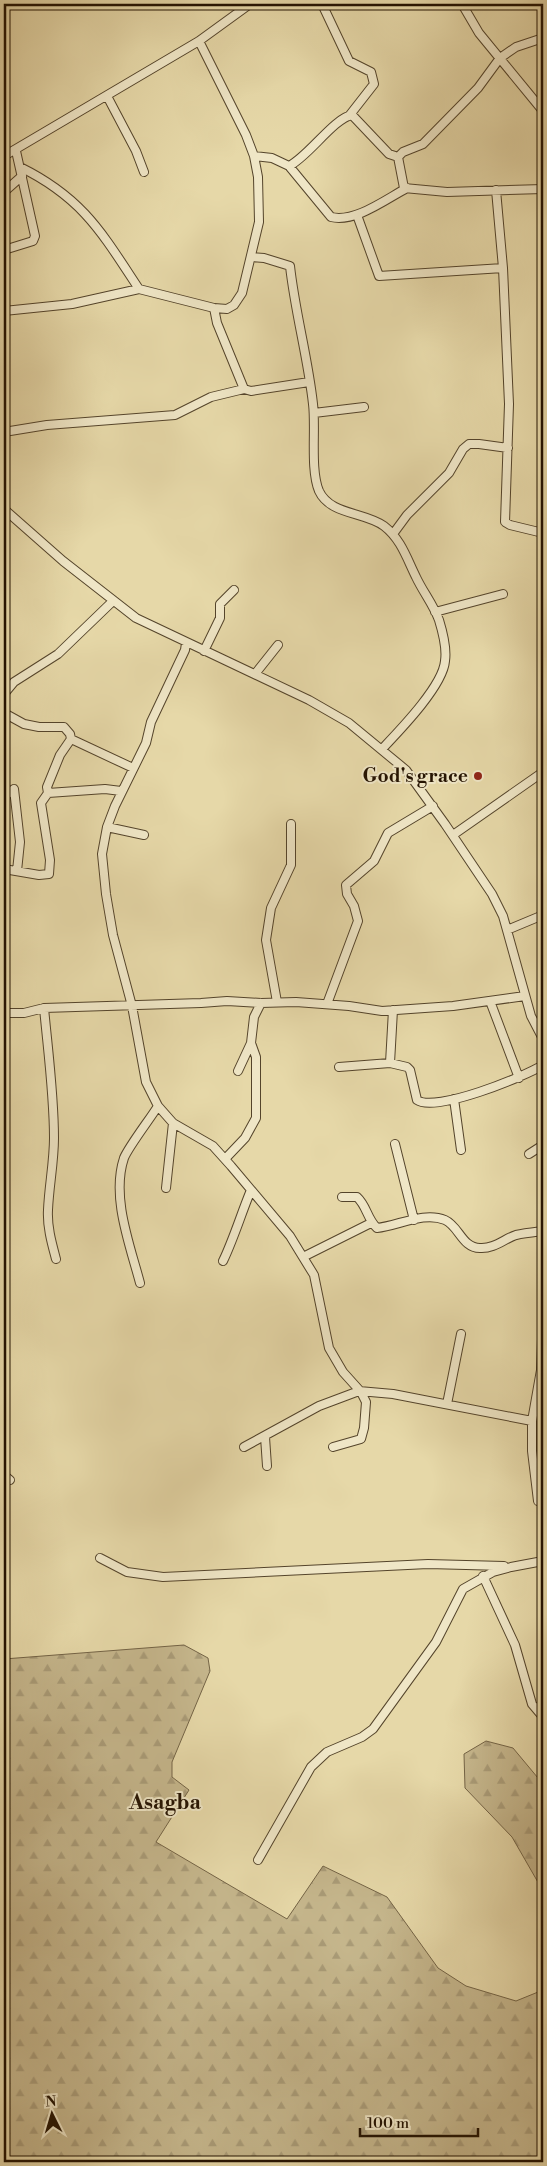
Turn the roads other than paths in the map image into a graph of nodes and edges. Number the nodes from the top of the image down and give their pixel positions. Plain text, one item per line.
1 (250, 4) edge
2 (322, 4) edge
3 (462, 4) edge
4 (543, 38) edge
5 (199, 42) junction
6 (500, 58) junction
7 (106, 96) junction
8 (543, 111) edge
9 (349, 116) junction
10 (16, 151) junction
11 (4, 156) edge
12 (254, 156) junction
13 (398, 157) junction
14 (289, 166) junction
15 (20, 167) junction
16 (144, 172) dead end
17 (22, 176) junction
18 (407, 188) junction
19 (543, 189) edge
20 (496, 190) junction
21 (4, 192) edge
22 (357, 214) junction
23 (4, 250) edge
24 (252, 257) junction
25 (503, 268) junction
26 (139, 289) junction
27 (214, 308) junction
28 (4, 311) edge
29 (309, 382) junction
30 (244, 389) junction
31 (364, 407) dead end
32 (314, 413) junction
33 (4, 432) edge
34 (508, 448) junction
35 (4, 509) edge
36 (543, 533) edge
37 (393, 534) junction
38 (234, 590) dead end
39 (503, 594) dead end
40 (113, 601) junction
41 (435, 612) junction
42 (186, 643) junction
43 (278, 645) dead end
44 (204, 651) junction
45 (255, 674) junction
46 (4, 694) edge
47 (4, 713) edge
48 (71, 739) junction
49 (382, 749) junction
50 (134, 768) junction
51 (543, 772) edge
52 (121, 791) junction
53 (48, 793) junction
54 (4, 800) edge
55 (433, 806) junction
56 (291, 824) dead end
57 (107, 827) junction
58 (144, 835) dead end
59 (453, 836) junction
60 (4, 869) edge
61 (17, 871) junction
62 (543, 915) edge
63 (507, 930) junction
64 (526, 996) junction
65 (490, 1000) junction
66 (277, 1002) junction
67 (261, 1004) junction
68 (327, 1004) junction
69 (132, 1006) junction
70 (44, 1008) junction
71 (393, 1010) junction
72 (4, 1013) edge
73 (543, 1039) edge
74 (251, 1043) junction
75 (390, 1064) junction
76 (543, 1065) edge
77 (339, 1067) dead end
78 (238, 1071) dead end
79 (520, 1078) junction
80 (454, 1099) junction
81 (158, 1106) junction
82 (173, 1123) junction
83 (395, 1144) dead end
84 (543, 1145) edge
85 (461, 1150) dead end
86 (530, 1154) dead end
87 (225, 1159) junction
88 (166, 1188) dead end
89 (251, 1190) junction
90 (342, 1197) dead end
91 (414, 1220) junction
92 (372, 1223) junction
93 (543, 1231) edge
94 (303, 1257) junction
95 (56, 1260) dead end
96 (223, 1262) dead end
97 (140, 1283) dead end
98 (543, 1310) edge
99 (462, 1334) dead end
100 (359, 1391) junction
101 (447, 1404) junction
102 (532, 1421) junction
103 (265, 1437) junction
104 (244, 1447) dead end
105 (333, 1447) dead end
106 (266, 1466) dead end
107 (538, 1500) dead end
108 (100, 1558) dead end
109 (543, 1561) edge
110 (511, 1566) junction
111 (483, 1576) junction
112 (543, 1717) edge
113 (258, 1860) dead end

1 - 5 street
2 - 9 street
3 - 6 street
4 - 6 street
5 - 7 street
5 - 12 street
6 - 8 street
6 - 13 street
7 - 10 street
7 - 16 street
9 - 13 street
9 - 14 street
10 - 11 street
10 - 15 street
12 - 14 street
12 - 24 street
13 - 18 street
14 - 22 street
15 - 17 street
15 - 26 street
17 - 21 street
17 - 23 street
18 - 20 street
18 - 22 street
19 - 20 street
20 - 25 street
22 - 25 street
24 - 27 street
24 - 29 street
25 - 34 street
26 - 27 street
26 - 28 street
27 - 30 street
29 - 30 street
29 - 32 street
30 - 33 street
31 - 32 street
32 - 37 street
34 - 36 street
34 - 37 street
35 - 40 street
37 - 41 street
38 - 44 street
39 - 41 street
40 - 42 street
40 - 46 street
41 - 49 street
42 - 44 street
42 - 50 street
43 - 45 street
44 - 45 street
45 - 49 street
47 - 48 street
48 - 50 street
48 - 53 street
49 - 55 street
50 - 52 street
51 - 59 street
52 - 53 street
52 - 57 street
53 - 61 street
54 - 61 street
55 - 59 street
55 - 68 street
56 - 66 street
57 - 58 street
57 - 69 street
59 - 63 street
60 - 61 street
62 - 63 street
63 - 64 street
64 - 65 street
64 - 73 street
65 - 71 street
65 - 79 street
66 - 67 street
66 - 68 street
67 - 69 street
67 - 74 street
68 - 71 street
69 - 70 street
69 - 81 street
70 - 72 street
70 - 95 street
71 - 75 street
74 - 78 street
74 - 87 street
75 - 77 street
75 - 80 street
76 - 79 street
79 - 80 street
80 - 85 street
81 - 82 street
81 - 97 street
82 - 87 street
82 - 88 street
83 - 91 street
84 - 86 street
87 - 89 street
89 - 94 street
89 - 96 street
90 - 92 street
91 - 92 street
91 - 93 street
92 - 94 street
94 - 100 street
98 - 102 street
99 - 101 street
100 - 101 street
100 - 103 street
100 - 105 street
101 - 102 street
102 - 107 street
103 - 104 street
103 - 106 street
108 - 110 street
109 - 110 street
110 - 111 street
111 - 112 street
111 - 113 street

